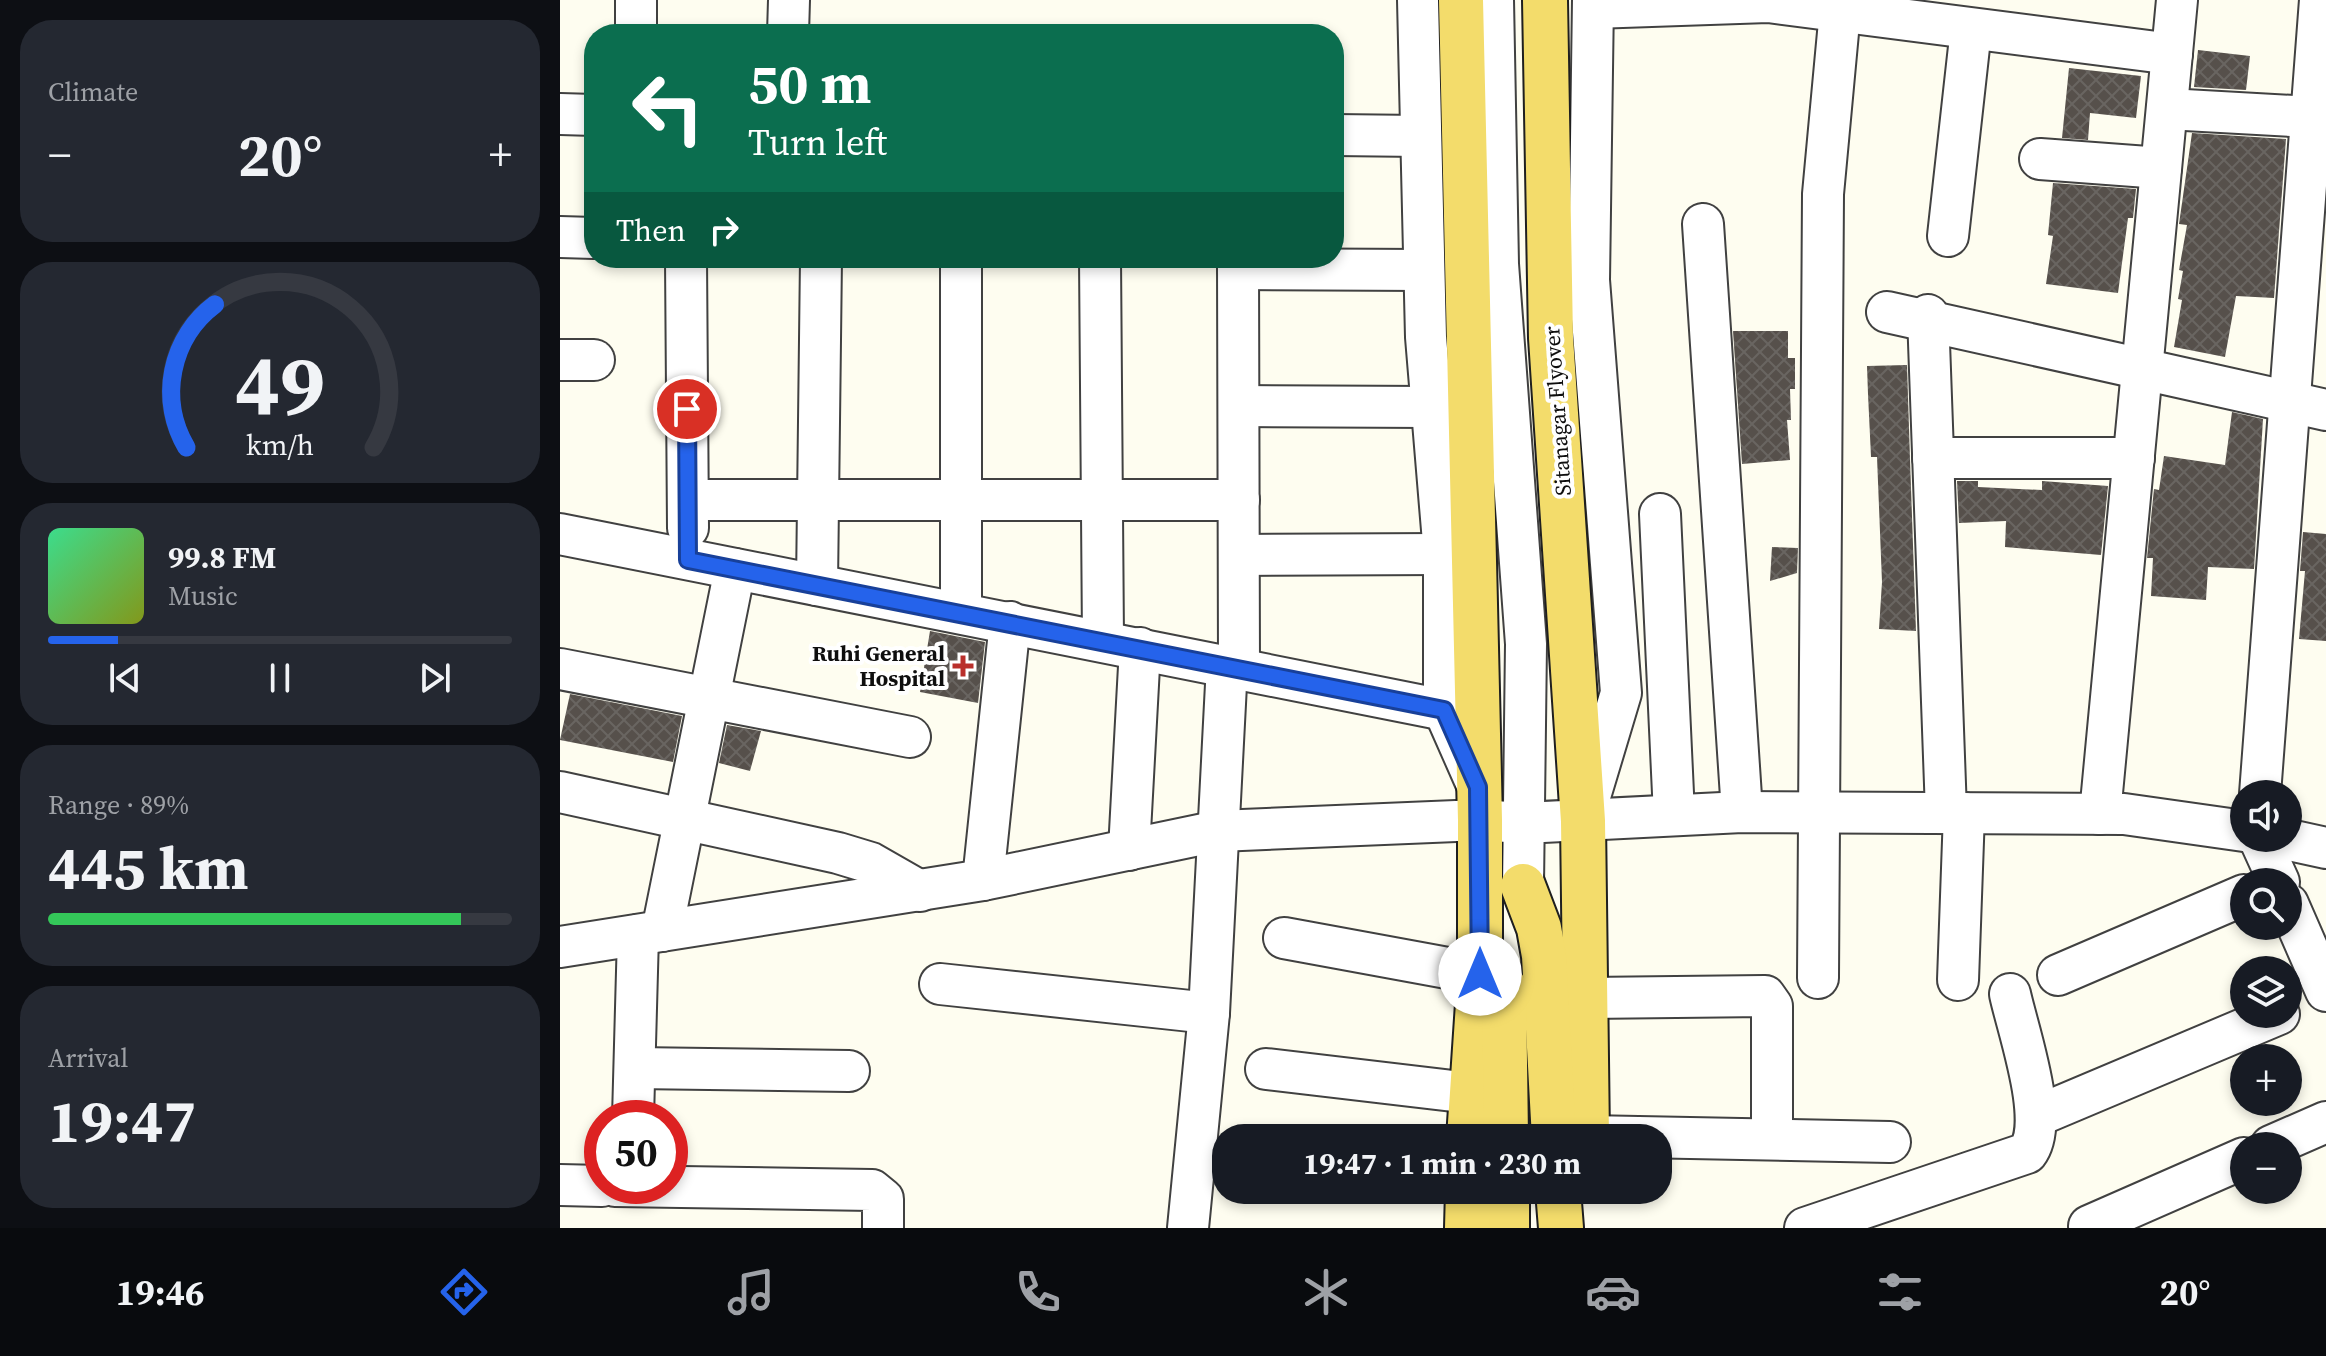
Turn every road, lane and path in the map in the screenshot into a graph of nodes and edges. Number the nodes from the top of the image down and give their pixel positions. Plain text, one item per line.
1 (789, 0) edge
2 (1418, 0) edge
3 (1461, 0) edge
4 (1493, 0) edge
5 (1545, 0) edge
6 (2177, 0) edge
7 (2320, 0) edge
8 (1734, 1) edge
9 (1593, 4) edge
10 (1840, 11) junction
11 (788, 24) edge
12 (1971, 29) junction
13 (2172, 54) junction
14 (2167, 109) junction
15 (560, 114) edge
16 (584, 115) edge
17 (2311, 117) junction
18 (1344, 135) edge
19 (1421, 136) junction
20 (2040, 159) dead end
21 (2161, 168) junction
22 (1703, 224) dead end
23 (1948, 236) dead end
24 (560, 237) edge
25 (584, 238) edge
26 (1344, 267) edge
27 (686, 268) edge
28 (821, 268) edge
29 (961, 268) edge
30 (1100, 268) edge
31 (1238, 268) edge
32 (1424, 270) junction
33 (1887, 312) dead end
34 (1928, 315) dead end
35 (1239, 406) junction
36 (1431, 407) junction
37 (2326, 410) edge
38 (1933, 458) junction
39 (2134, 458) junction
40 (688, 500) junction
41 (818, 500) junction
42 (961, 500) junction
43 (1102, 500) junction
44 (1239, 500) junction
45 (1660, 514) dead end
46 (560, 534) edge
47 (1444, 554) junction
48 (1239, 555) junction
49 (688, 560) junction
50 (735, 569) junction
51 (817, 585) junction
52 (961, 613) junction
53 (1010, 622) junction
54 (1121, 644) junction
55 (1233, 666) junction
56 (560, 669) edge
57 (709, 698) junction
58 (1460, 706) junction
59 (910, 737) dead end
60 (2261, 780) edge
61 (560, 792) edge
62 (1493, 810) junction
63 (1742, 812) junction
64 (1821, 812) junction
65 (1955, 812) junction
66 (2100, 814) junction
67 (1674, 815) junction
68 (684, 819) junction
69 (1583, 821) junction
70 (2230, 829) edge
71 (1218, 831) junction
72 (2302, 843) edge
73 (2326, 848) edge
74 (1129, 850) junction
75 (983, 880) junction
76 (1523, 886) junction
77 (920, 891) junction
78 (2230, 901) edge
79 (650, 933) junction
80 (2302, 937) edge
81 (1284, 938) dead end
82 (560, 947) edge
83 (1480, 974) junction
84 (2058, 975) dead end
85 (1818, 978) dead end
86 (1958, 980) dead end
87 (940, 984) dead end
88 (2326, 993) edge
89 (2010, 994) dead end
90 (1587, 998) junction
91 (2302, 1004) edge
92 (1209, 1013) junction
93 (2246, 1028) edge
94 (635, 1068) junction
95 (1266, 1069) dead end
96 (849, 1071) dead end
97 (1470, 1093) junction
98 (634, 1100) edge
99 (2037, 1116) junction
100 (2326, 1122) edge
101 (1469, 1124) edge
102 (1506, 1124) edge
103 (1574, 1124) edge
104 (1577, 1124) edge
105 (2302, 1132) edge
106 (1672, 1138) edge
107 (1772, 1139) junction
108 (1890, 1142) dead end
109 (2230, 1164) edge
110 (560, 1185) edge
111 (584, 1186) edge
112 (688, 1187) edge
113 (1468, 1204) edge
114 (1507, 1204) edge
115 (1559, 1204) edge
116 (1587, 1204) edge
117 (2089, 1226) dead end
118 (883, 1228) edge
119 (1188, 1228) edge
120 (1467, 1228) edge
121 (1507, 1228) edge
122 (1561, 1228) edge
123 (1587, 1228) edge
124 (1805, 1228) edge

1 - 11 street
2 - 19 street
3 - 58 main road
4 - 62 street
5 - 69 main road, Sitanagar Flyover
6 - 13 street
7 - 17 street
8 - 9 street
8 - 10 street
9 - 69 street
10 - 12 street
10 - 64 street
12 - 13 street
12 - 23 street
13 - 14 street
14 - 17 street
14 - 21 street
15 - 16 street
17 - 60 street
18 - 19 street
19 - 32 street
20 - 21 street
21 - 39 street
22 - 63 street
24 - 25 street
26 - 32 street
27 - 40 street
28 - 41 street
29 - 42 street
30 - 43 street
31 - 35 street
32 - 36 street
33 - 37 street
34 - 38 street
35 - 36 street
35 - 44 street
36 - 47 street
38 - 39 street
38 - 65 street
39 - 66 street
40 - 41 street
40 - 49 street
41 - 42 street
41 - 51 street
42 - 43 street
42 - 52 street
43 - 44 street
43 - 54 street
44 - 48 street
45 - 67 street
46 - 49 street
47 - 48 street
47 - 58 street
48 - 55 street
49 - 50 street
50 - 51 street
50 - 57 street
51 - 52 street
52 - 53 street
53 - 54 street
53 - 75 street
54 - 55 street
54 - 74 street
55 - 58 street
55 - 71 street
56 - 57 street
57 - 59 street
57 - 68 street
58 - 62 main road
61 - 68 street
62 - 69 street
62 - 71 street
62 - 76 street
62 - 83 main road
63 - 64 street
63 - 67 street
64 - 65 street
64 - 85 street
65 - 66 street
65 - 86 street
66 - 70 street
67 - 69 street
68 - 77 street
68 - 79 street
69 - 90 main road, Sitanagar Flyover
71 - 74 street
71 - 92 street
72 - 73 street
74 - 75 street
75 - 77 street
76 - 102 main road
76 - 103 main road
77 - 79 street
78 - 84 street
79 - 82 street
79 - 94 street
80 - 88 street
81 - 83 street
83 - 97 main road
87 - 92 street
88 - 91 street
89 - 99 street
90 - 104 main road, Sitanagar Flyover
90 - 107 street
92 - 119 street
93 - 99 street
94 - 96 street
94 - 98 street
95 - 97 street
97 - 101 main road
99 - 124 street
100 - 105 street
106 - 107 street
107 - 108 street
109 - 117 street
110 - 111 street
112 - 118 street
113 - 120 main road
114 - 121 main road
115 - 122 main road
116 - 123 main road

